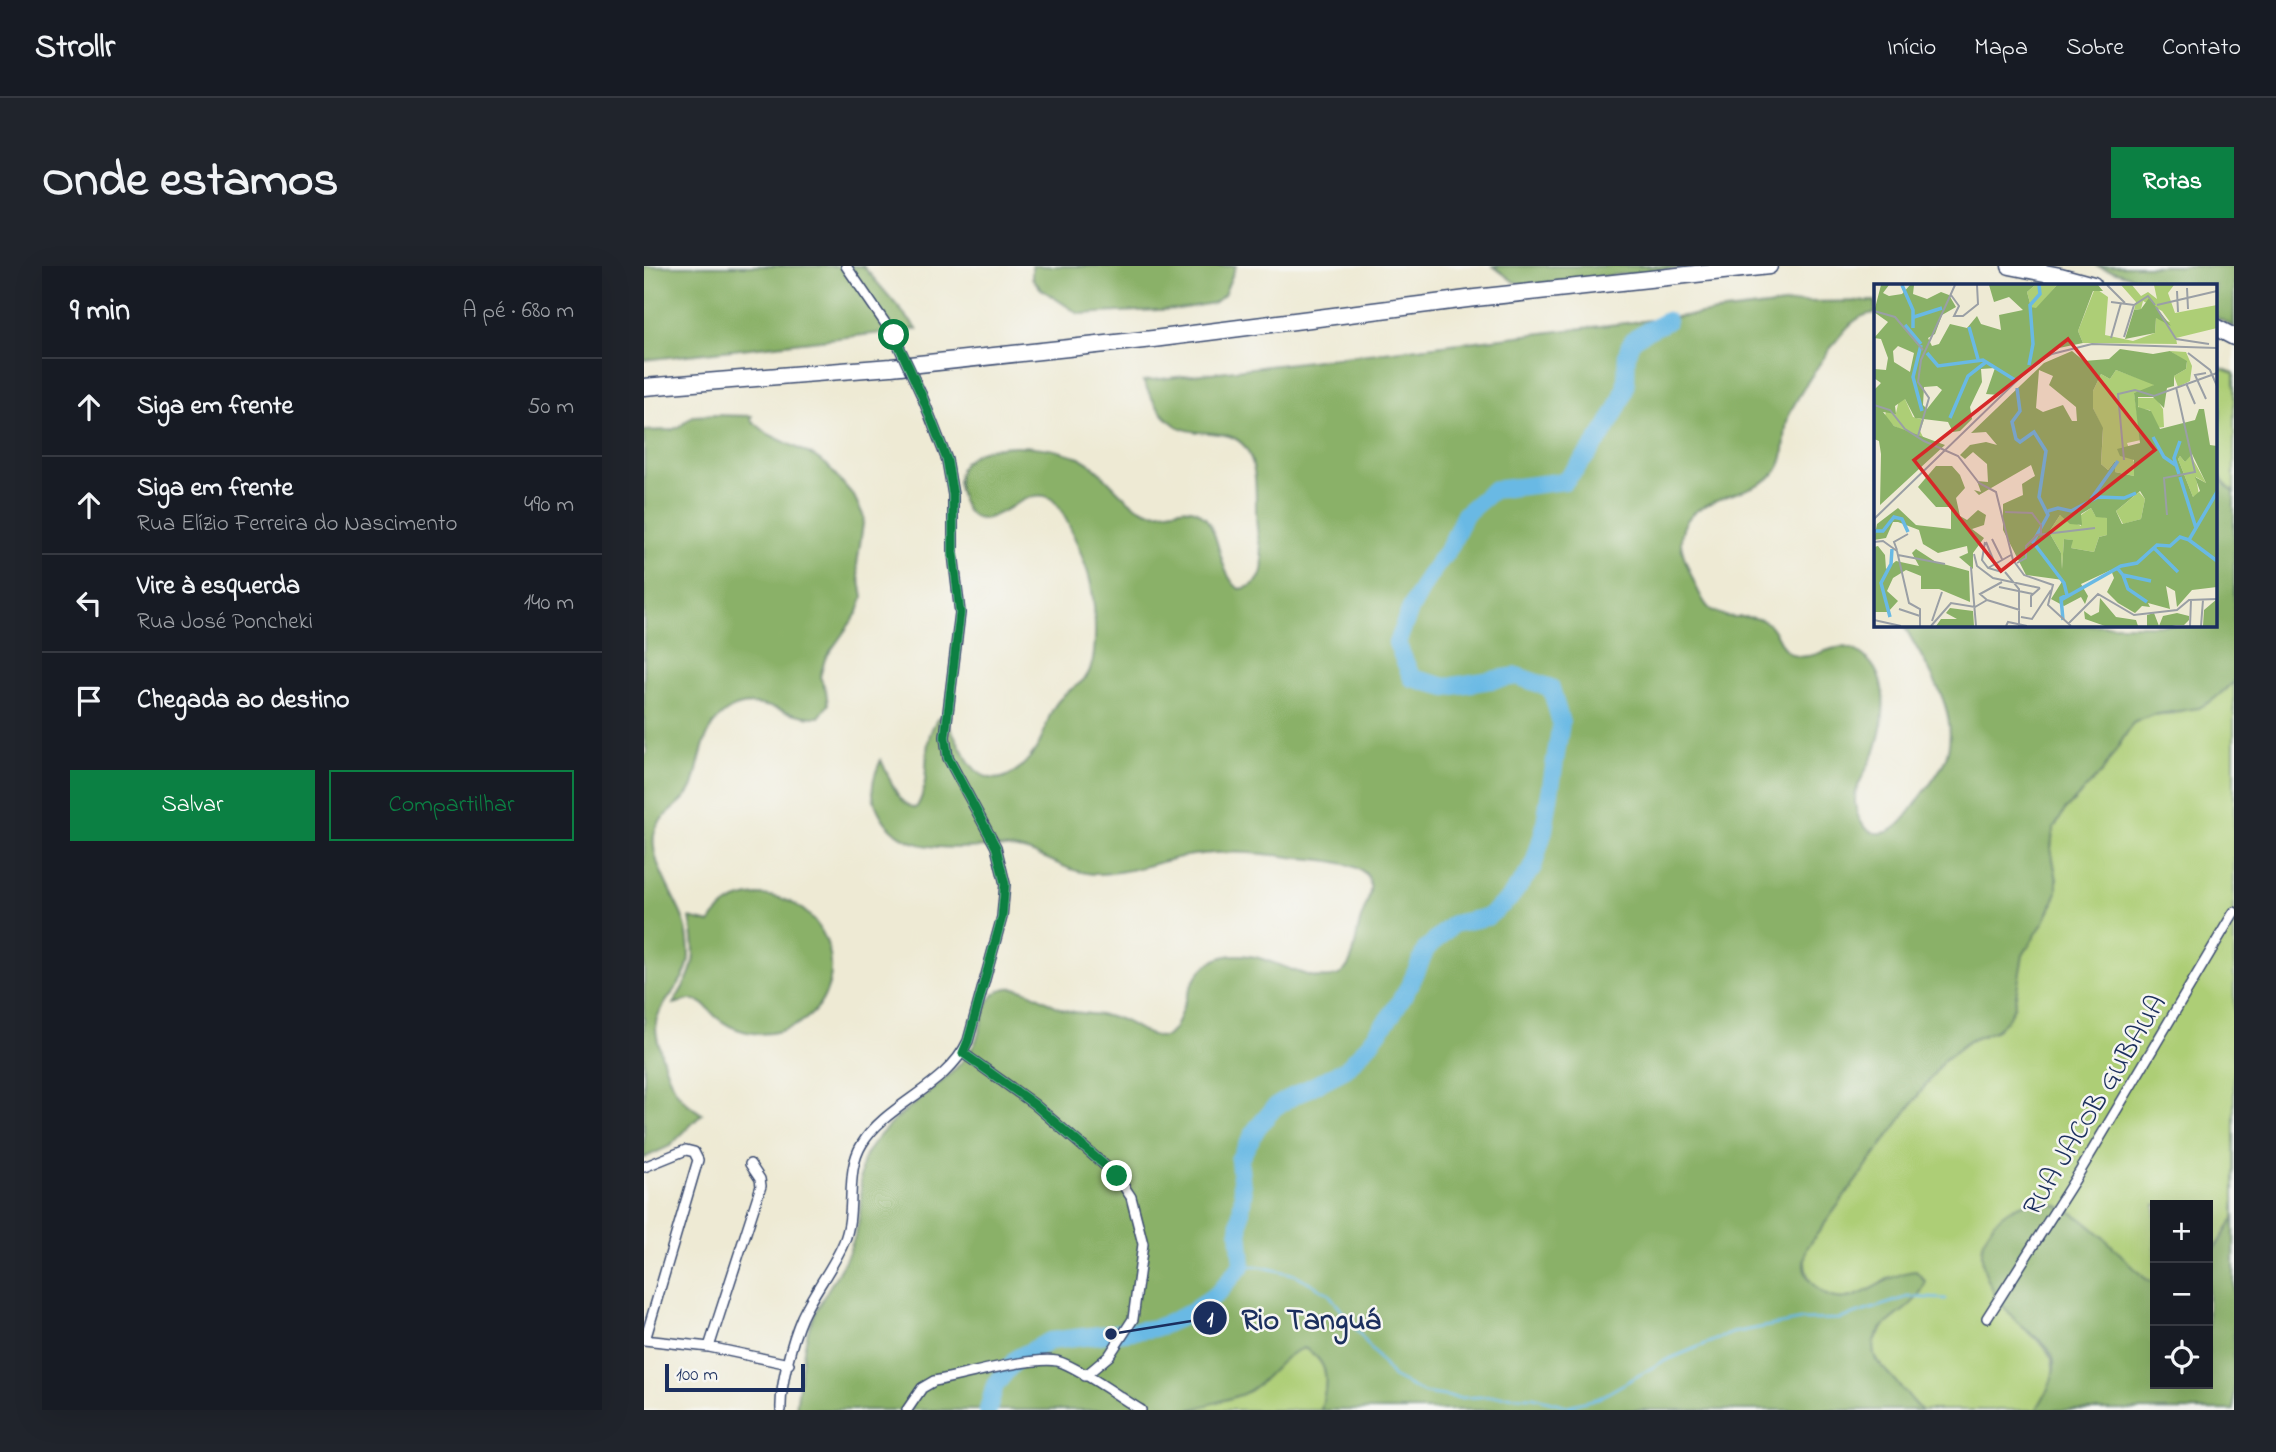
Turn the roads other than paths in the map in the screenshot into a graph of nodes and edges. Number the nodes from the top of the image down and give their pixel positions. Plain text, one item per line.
1 (846, 266) edge
2 (1769, 266) edge
3 (2010, 266) edge
4 (2089, 284) edge
5 (2217, 328) edge
6 (2234, 337) edge
7 (644, 387) edge
8 (2234, 912) edge
9 (963, 1053) junction
10 (750, 1164) dead end
11 (644, 1167) edge
12 (1987, 1318) dead end
13 (645, 1340) edge
14 (709, 1347) junction
15 (789, 1364) junction
16 (1084, 1376) junction
17 (781, 1410) edge
18 (907, 1410) edge
19 (1141, 1410) edge

1 - 9 street, bridge
2 - 7 highway
3 - 4 highway
5 - 6 highway
8 - 12 street, RUA JACOB GUBAUA
9 - 15 street
9 - 16 street
10 - 14 street
11 - 13 street
13 - 14 street
14 - 15 street
15 - 17 street
16 - 18 street
16 - 19 street

